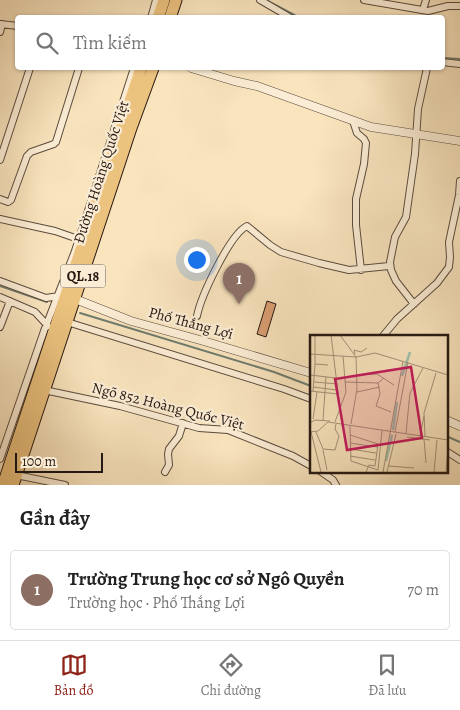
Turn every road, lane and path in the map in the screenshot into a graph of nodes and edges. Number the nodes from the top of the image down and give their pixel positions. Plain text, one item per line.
1 (156, 0) edge
2 (164, 0) edge
3 (176, 0) edge
4 (364, 0) edge
5 (426, 0) edge
6 (264, 1) edge
7 (389, 2) edge
8 (460, 6) edge
9 (423, 10) junction
10 (431, 14) edge
11 (152, 15) edge
12 (159, 15) edge
13 (171, 15) edge
14 (286, 15) edge
15 (1, 24) edge
16 (15, 26) edge
17 (0, 32) edge
18 (445, 62) edge
19 (460, 64) edge
20 (29, 70) edge
21 (78, 70) edge
22 (133, 70) edge
23 (139, 70) edge
24 (152, 70) edge
25 (198, 70) edge
26 (427, 70) edge
27 (353, 121) junction
28 (416, 135) junction
29 (460, 141) edge
30 (0, 160) edge
31 (460, 181) edge
32 (0, 199) edge
33 (0, 219) edge
34 (81, 240) junction
35 (389, 266) junction
36 (361, 270) junction
37 (0, 281) edge
38 (0, 297) edge
39 (66, 297) junction
40 (10, 301) junction
41 (414, 304) junction
42 (196, 316) dead end
43 (67, 322) junction
44 (0, 327) edge
45 (50, 327) junction
46 (385, 335) edge
47 (310, 373) edge
48 (44, 390) junction
49 (310, 399) edge
50 (448, 421) edge
51 (182, 423) junction
52 (460, 426) edge
53 (448, 452) edge
54 (0, 460) edge
55 (460, 460) edge
56 (310, 465) edge
57 (166, 472) dead end
58 (321, 472) edge
59 (15, 480) edge
60 (3, 485) edge
61 (65, 485) edge
62 (336, 485) edge

1 - 11 street
2 - 12 highway
3 - 13 highway
4 - 7 street
5 - 9 street
6 - 14 street
7 - 9 street
8 - 10 street
9 - 10 street
15 - 16 street
15 - 17 street
18 - 19 street
20 - 30 street
21 - 32 street
22 - 34 street
23 - 34 highway, Đường Hoàng Quốc Việt / QL.18
24 - 39 highway, Đường Hoàng Quốc Việt / QL.18
25 - 27 street
26 - 28 street
27 - 28 street
27 - 36 street
28 - 29 street
28 - 35 street
31 - 41 street
33 - 34 street
34 - 39 highway, Đường Hoàng Quốc Việt / QL.18
35 - 36 street
35 - 41 street
36 - 42 street
37 - 39 street
38 - 40 street
39 - 43 highway, Đường Hoàng Quốc Việt / QL.18
39 - 45 highway, Đường Hoàng Quốc Việt / QL.18
39 - 47 street, Phố Thắng Lợi
40 - 44 street
40 - 45 street
41 - 46 street
43 - 48 highway, Đường Hoàng Quốc Việt / QL.18
43 - 49 street
45 - 54 street
45 - 60 highway, Đường Hoàng Quốc Việt / QL.18
48 - 51 street, Ngõ 852 Hoàng Quốc Việt
48 - 59 highway, Đường Hoàng Quốc Việt / QL.18
50 - 52 street
51 - 56 street, Ngõ 852 Hoàng Quốc Việt
51 - 57 street
53 - 55 street
58 - 62 street
59 - 61 street

